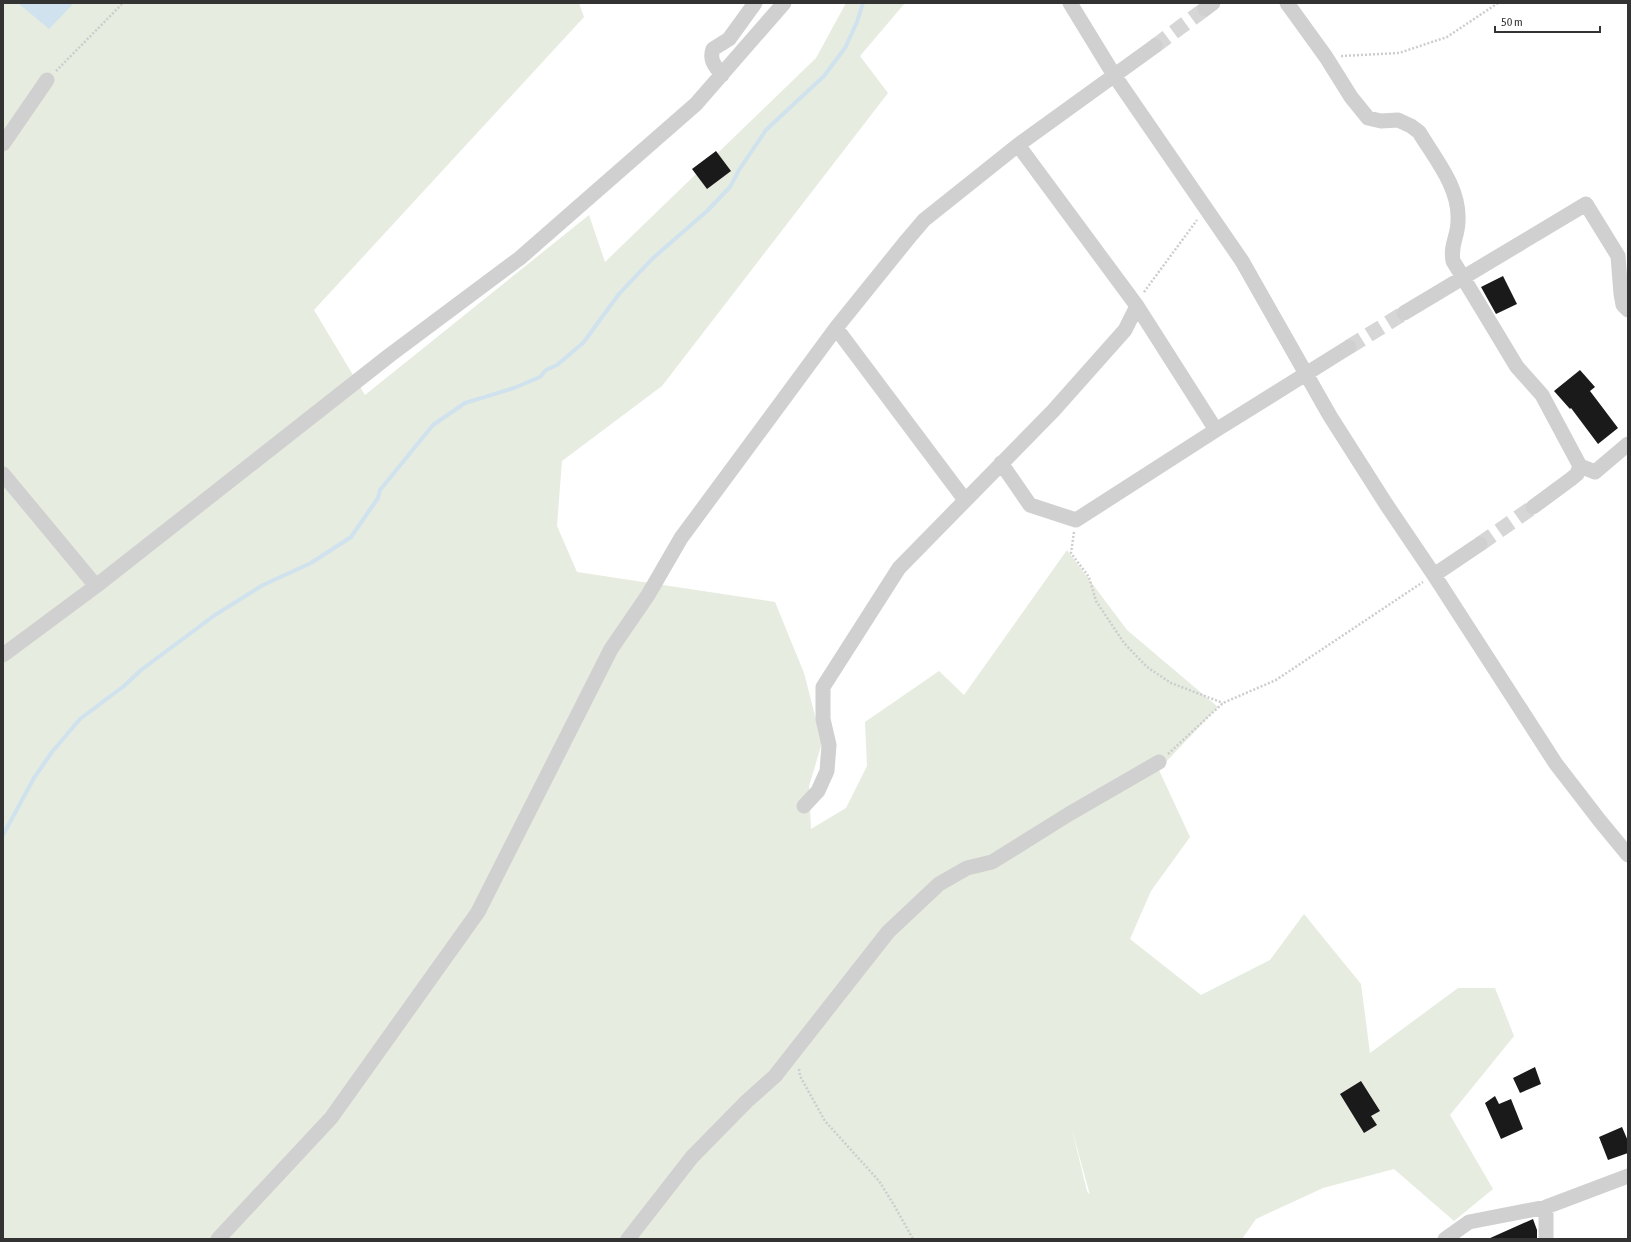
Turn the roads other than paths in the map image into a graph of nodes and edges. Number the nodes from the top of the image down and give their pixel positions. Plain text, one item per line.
1 (755, 3) edge
2 (784, 3) edge
3 (1070, 3) edge
4 (1287, 3) edge
5 (1155, 46) tunnel mouth
6 (722, 75) junction
7 (1114, 75) junction
8 (47, 80) road end
9 (3, 144) edge
10 (1018, 145) junction
11 (1462, 277) junction
12 (1137, 306) junction
13 (1628, 310) edge
14 (1404, 313) tunnel mouth
15 (836, 328) junction
16 (1349, 347) tunnel mouth
17 (1306, 374) junction
18 (1216, 430) junction
19 (1628, 444) edge
20 (1001, 463) junction
21 (1580, 466) junction
22 (3, 474) edge
23 (964, 500) junction
24 (1533, 507) tunnel mouth
25 (1480, 544) tunnel mouth
26 (1434, 575) junction
27 (96, 586) junction
28 (3, 655) edge
29 (1159, 762) road end
30 (804, 806) dead end
31 (1628, 855) edge
32 (1628, 1176) edge
33 (1546, 1207) junction
34 (218, 1239) edge
35 (628, 1239) edge
36 (1445, 1239) edge
37 (1546, 1239) edge

1 - 6 street
2 - 6 street
3 - 7 street
4 - 11 street
5 - 7 street
6 - 27 street
7 - 10 street
7 - 17 street
8 - 9 street
10 - 12 street
10 - 15 street
11 - 13 street
11 - 14 street
11 - 21 street
12 - 18 street
12 - 20 street
15 - 23 street
15 - 34 street
16 - 17 street
17 - 18 street
17 - 26 street
18 - 20 street
19 - 21 street
20 - 23 street
21 - 24 street
22 - 27 street
23 - 30 street
25 - 26 street
26 - 31 street
27 - 28 street
29 - 35 street
32 - 33 street
33 - 36 street
33 - 37 street

